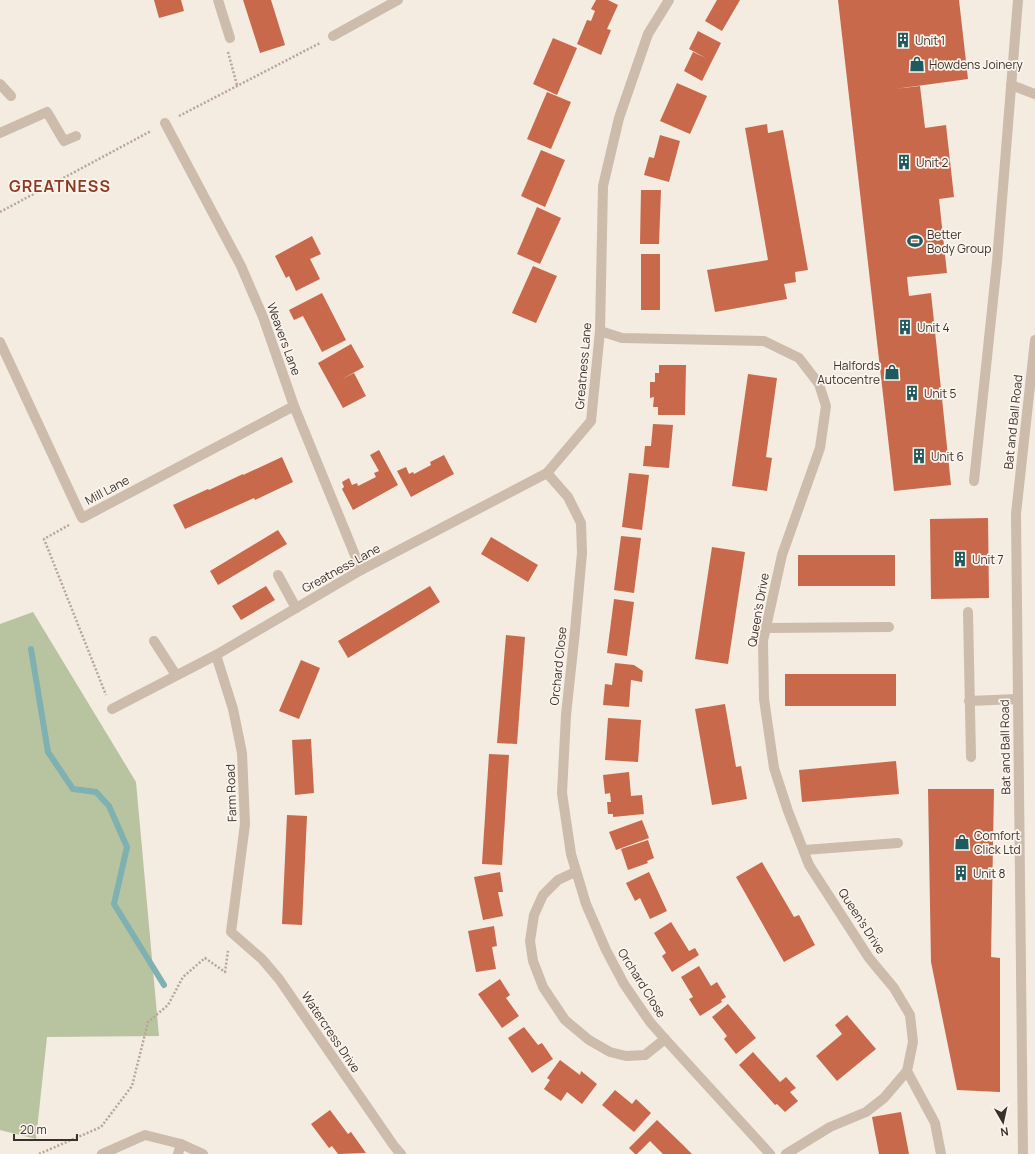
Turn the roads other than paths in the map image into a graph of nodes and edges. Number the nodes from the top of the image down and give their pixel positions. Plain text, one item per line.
1 (218, 0) edge
2 (398, 0) edge
3 (669, 0) edge
4 (1018, 0) edge
5 (333, 36) dead end
6 (230, 38) road end
7 (0, 84) edge
8 (1011, 85) junction
9 (1035, 94) edge
10 (11, 96) dead end
11 (165, 123) dead end
12 (0, 133) edge
13 (76, 136) dead end
14 (600, 331) junction
15 (1035, 340) edge
16 (0, 342) edge
17 (294, 406) junction
18 (547, 473) junction
19 (974, 482) dead end
20 (361, 570) junction
21 (278, 575) dead end
22 (296, 608) junction
23 (968, 612) dead end
24 (889, 627) dead end
25 (766, 628) junction
26 (154, 641) dead end
27 (216, 655) junction
28 (176, 676) junction
29 (1017, 699) junction
30 (969, 701) junction
31 (112, 708) road end
32 (971, 757) dead end
33 (898, 843) dead end
34 (804, 850) junction
35 (575, 872) junction
36 (231, 932) joint
37 (665, 1039) junction
38 (907, 1071) junction
39 (180, 1149) edge
40 (102, 1154) edge
41 (203, 1154) edge
42 (401, 1154) edge
43 (770, 1154) edge
44 (786, 1154) edge
45 (941, 1154) edge
46 (1023, 1154) edge

1 - 6 street
2 - 5 street
3 - 14 street, Greatness Lane
4 - 8 street
7 - 10 street
8 - 9 street
8 - 19 street
11 - 17 street, Weavers Lane
12 - 13 street
14 - 18 street, Greatness Lane
14 - 25 street, Queen's Drive
15 - 29 street, Bat and Ball Road
16 - 17 street, Mill Lane
17 - 20 street, Weavers Lane
18 - 20 street, Greatness Lane
18 - 35 street, Orchard Close
20 - 22 street, Greatness Lane
21 - 22 street
22 - 27 street, Greatness Lane
23 - 30 street
24 - 25 street
25 - 34 street, Queen's Drive
26 - 28 street
27 - 28 street, Greatness Lane
27 - 36 street, Farm Road
28 - 31 street, Greatness Lane
29 - 30 street
29 - 46 street, Bat and Ball Road
30 - 32 street
33 - 34 street
34 - 38 street, Queen's Drive
35 - 37 street, Orchard Close
35 - 37 street
36 - 42 street, Watercress Drive
37 - 43 street, Orchard Close
38 - 44 street, Queen's Drive
38 - 45 street
39 - 40 street
39 - 41 street

